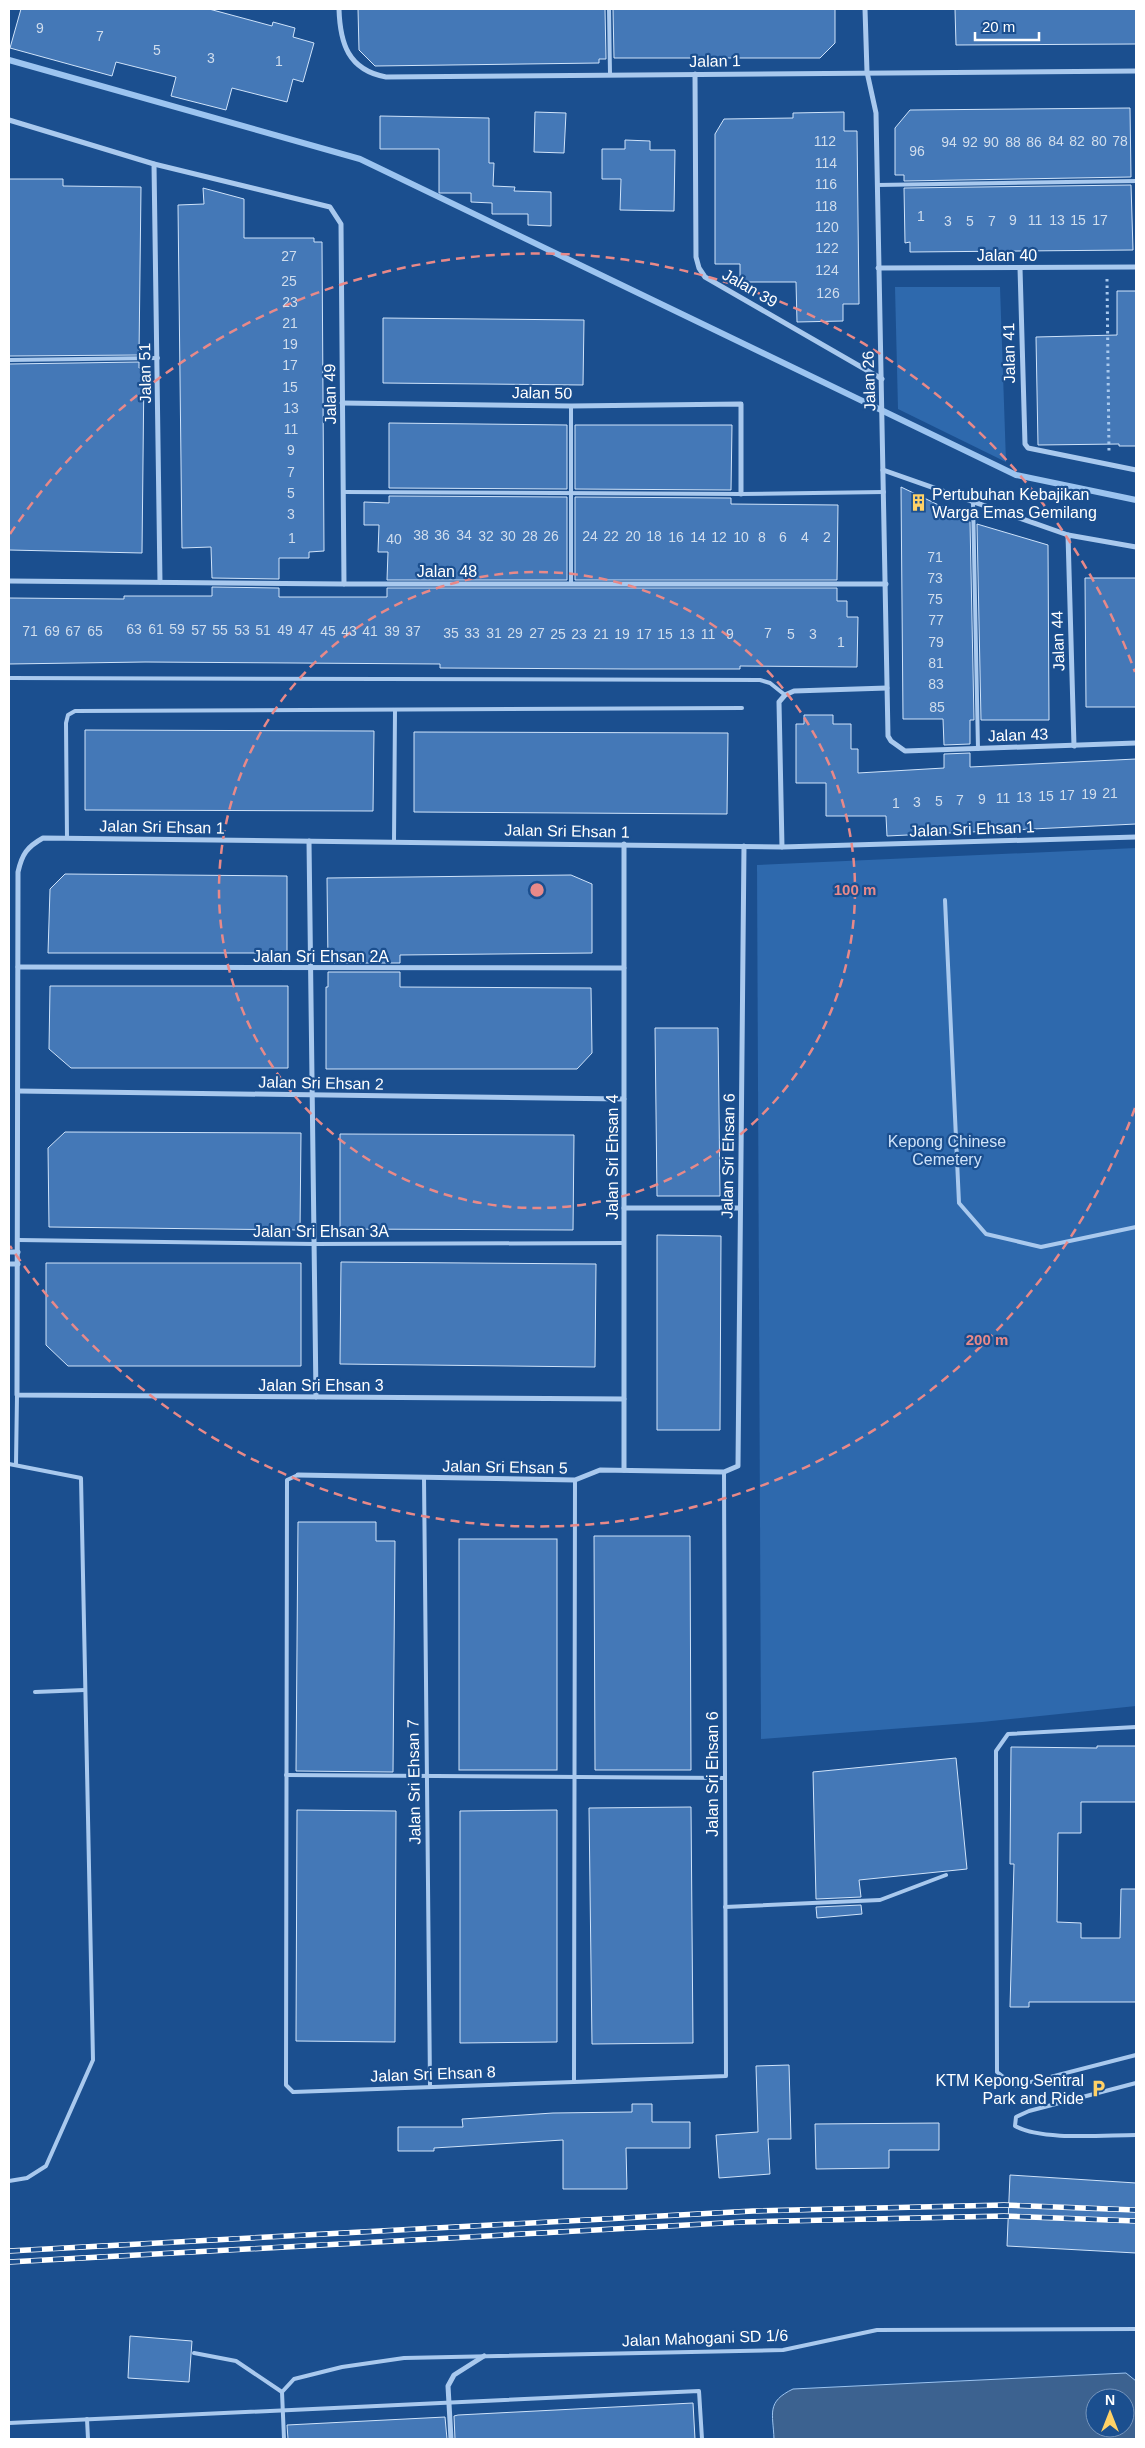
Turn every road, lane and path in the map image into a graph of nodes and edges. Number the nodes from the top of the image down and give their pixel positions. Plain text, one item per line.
1 (337, 9) edge
2 (609, 9) edge
3 (865, 9) edge
4 (1136, 71) edge
5 (866, 72) junction
6 (610, 74) junction
7 (695, 74) junction
8 (9, 120) edge
9 (154, 164) junction
10 (1136, 181) edge
11 (877, 185) junction
12 (1107, 267) junction
13 (1136, 267) edge
14 (878, 268) junction
15 (1020, 268) junction
16 (158, 358) junction
17 (9, 360) edge
18 (882, 379) junction
19 (342, 403) junction
20 (571, 406) junction
21 (1109, 466) junction
22 (884, 470) junction
23 (1136, 470) edge
24 (343, 492) junction
25 (884, 492) junction
26 (572, 493) junction
27 (741, 494) junction
28 (973, 501) junction
29 (1068, 535) junction
30 (1136, 547) edge
31 (9, 581) edge
32 (160, 582) junction
33 (344, 584) junction
34 (571, 584) junction
35 (886, 584) junction
36 (9, 678) edge
37 (887, 688) junction
38 (785, 695) junction
39 (742, 708) dead end
40 (396, 710) junction
41 (1136, 744) edge
42 (1074, 746) junction
43 (978, 749) junction
44 (900, 750) joint
45 (1136, 837) edge
46 (67, 838) junction
47 (308, 841) junction
48 (394, 842) junction
49 (624, 844) junction
50 (744, 846) junction
51 (782, 847) junction
52 (945, 900) dead end
53 (18, 967) junction
54 (308, 968) junction
55 (624, 968) junction
56 (18, 1091) junction
57 (311, 1096) junction
58 (624, 1099) junction
59 (624, 1208) junction
60 (740, 1208) junction
61 (1136, 1227) edge
62 (18, 1240) junction
63 (624, 1243) junction
64 (314, 1244) junction
65 (9, 1252) edge
66 (18, 1252) junction
67 (9, 1264) edge
68 (18, 1264) junction
69 (17, 1395) junction
70 (316, 1398) junction
71 (624, 1399) junction
72 (9, 1464) edge
73 (16, 1464) junction
74 (738, 1466) joint
75 (624, 1470) junction
76 (724, 1472) junction
77 (298, 1475) joint
78 (424, 1478) junction
79 (575, 1480) junction
80 (85, 1690) junction
81 (35, 1692) dead end
82 (1136, 1728) edge
83 (286, 1775) junction
84 (426, 1776) junction
85 (575, 1778) junction
86 (725, 1778) junction
87 (946, 1874) dead end
88 (725, 1906) junction
89 (1136, 2054) edge
90 (726, 2076) joint
91 (574, 2082) junction
92 (1136, 2083) edge
93 (430, 2086) junction
94 (1136, 2135) edge
95 (9, 2181) edge
96 (1136, 2329) edge
97 (194, 2353) dead end
98 (484, 2356) junction
99 (282, 2392) junction
100 (449, 2402) junction
101 (283, 2410) junction
102 (87, 2420) junction
103 (9, 2423) edge
104 (88, 2439) edge
105 (284, 2439) edge
106 (451, 2439) edge
107 (702, 2439) edge

1 - 6 street, Jalan 1
2 - 6 lane
3 - 5 street, Jalan 26
4 - 5 street, Jalan 1
5 - 7 street, Jalan 1
5 - 11 street, Jalan 26
6 - 7 street, Jalan 1
7 - 18 street, Jalan 39
8 - 9 street
9 - 16 street, Jalan 51
9 - 19 street, Jalan 49
10 - 11 lane
11 - 14 street, Jalan 26
12 - 13 street, Jalan 40
12 - 15 street, Jalan 40
12 - 21 path
14 - 15 street, Jalan 40
14 - 18 street, Jalan 26
15 - 21 street, Jalan 41
16 - 17 lane
16 - 32 street, Jalan 51
18 - 22 street, Jalan 26
19 - 20 street, Jalan 50
19 - 24 street, Jalan 49
20 - 26 lane
20 - 27 street, Jalan 50
21 - 23 street
22 - 25 street, Jalan 26
22 - 28 street
24 - 26 lane
24 - 33 street, Jalan 49
25 - 27 lane
25 - 35 street, Jalan 26
26 - 27 lane
26 - 34 lane
28 - 29 street
28 - 43 lane
29 - 30 street
29 - 42 street, Jalan 44
31 - 32 street, Jalan 48
32 - 33 street, Jalan 48
33 - 34 street, Jalan 48
34 - 35 street, Jalan 48
35 - 37 street, Jalan 26
36 - 38 lane
37 - 38 street
37 - 44 street, Jalan 26
38 - 51 street
39 - 40 lane
40 - 46 lane
40 - 48 lane
41 - 42 street, Jalan 43
42 - 43 street, Jalan 43
43 - 44 street, Jalan 43
45 - 51 street, Jalan Sri Ehsan 1
46 - 47 street, Jalan Sri Ehsan 1
46 - 53 street, Jalan Sri Ehsan 1
47 - 48 street, Jalan Sri Ehsan 1
47 - 54 street
48 - 49 street, Jalan Sri Ehsan 1
49 - 50 street, Jalan Sri Ehsan 1
49 - 55 street, Jalan Sri Ehsan 4
50 - 51 street, Jalan Sri Ehsan 1
50 - 60 street, Jalan Sri Ehsan 6
52 - 61 lane
53 - 54 street, Jalan Sri Ehsan 2A
53 - 56 street
54 - 55 street, Jalan Sri Ehsan 2A
54 - 57 street
55 - 58 street, Jalan Sri Ehsan 4
56 - 57 street, Jalan Sri Ehsan 2
56 - 62 street
57 - 58 street, Jalan Sri Ehsan 2
57 - 64 street
58 - 59 street, Jalan Sri Ehsan 4
59 - 60 street
59 - 63 street, Jalan Sri Ehsan 4
60 - 74 street, Jalan Sri Ehsan 6
62 - 64 lane, Jalan Sri Ehsan 3A
62 - 66 street
63 - 64 lane, Jalan Sri Ehsan 3A
63 - 71 street, Jalan Sri Ehsan 4
64 - 70 street
65 - 66 street
66 - 68 street
67 - 68 street
68 - 69 street
69 - 70 street, Jalan Sri Ehsan 3
69 - 73 lane
70 - 71 street, Jalan Sri Ehsan 3
71 - 75 street, Jalan Sri Ehsan 4
72 - 73 lane
73 - 80 lane
74 - 76 street, Jalan Sri Ehsan 5
75 - 76 street, Jalan Sri Ehsan 5
75 - 79 street, Jalan Sri Ehsan 5
76 - 86 lane, Jalan Sri Ehsan 6
77 - 78 street, Jalan Sri Ehsan 5
77 - 83 lane
78 - 79 street, Jalan Sri Ehsan 5
78 - 84 lane, Jalan Sri Ehsan 7
79 - 85 lane
80 - 81 lane
80 - 95 lane
82 - 89 lane
83 - 84 lane
83 - 93 lane, Jalan Sri Ehsan 8
84 - 85 lane
84 - 93 lane, Jalan Sri Ehsan 7
85 - 86 lane
85 - 91 lane
86 - 88 lane, Jalan Sri Ehsan 6
87 - 88 lane
88 - 90 lane, Jalan Sri Ehsan 6
90 - 91 lane, Jalan Sri Ehsan 8
91 - 93 lane, Jalan Sri Ehsan 8
92 - 94 lane
96 - 98 lane, Jalan Mahogani SD 1/6
97 - 99 lane
98 - 99 lane, Jalan Mahogani SD 1/6
98 - 100 street
99 - 101 lane
100 - 101 lane
100 - 106 street
100 - 107 lane
101 - 102 lane
101 - 105 lane
102 - 103 lane
102 - 104 lane

